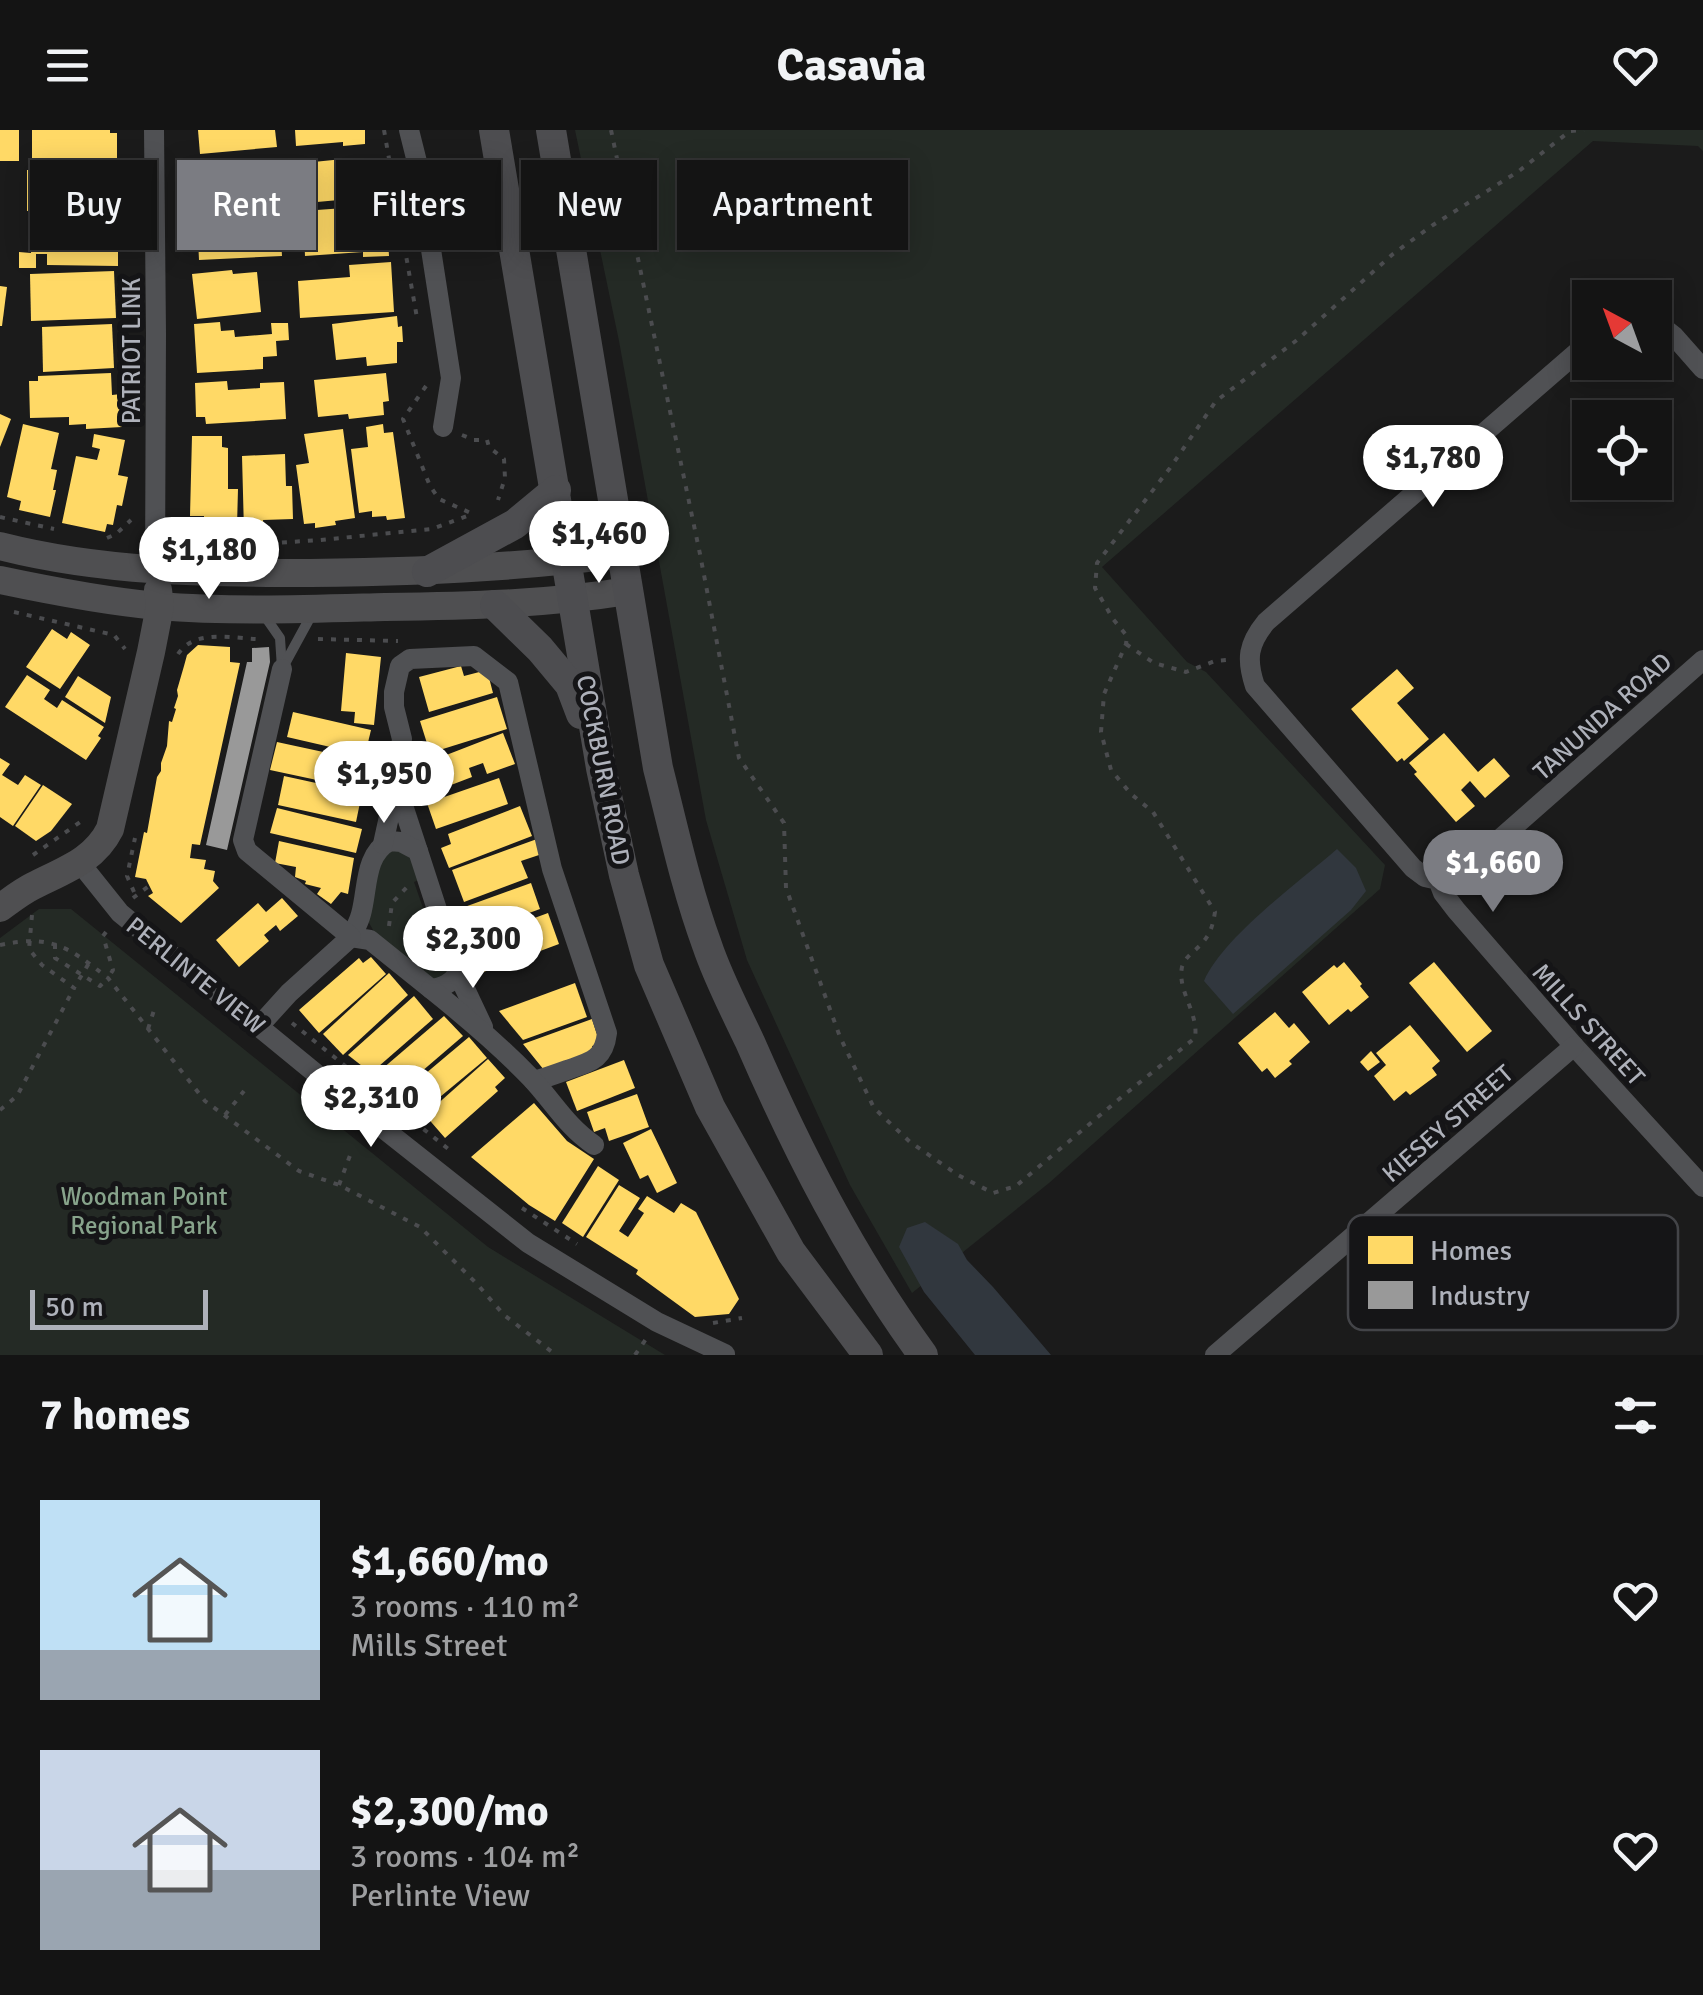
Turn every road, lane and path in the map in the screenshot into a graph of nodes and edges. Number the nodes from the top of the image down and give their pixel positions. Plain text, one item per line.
1 (154, 130) edge
2 (384, 130) edge
3 (409, 130) edge
4 (494, 130) edge
5 (551, 130) edge
6 (610, 130) edge
7 (1584, 130) edge
8 (418, 327) dead end
9 (1672, 334) edge
10 (1572, 357) edge
11 (1703, 369) edge
12 (428, 383) dead end
13 (443, 428) joint
14 (556, 490) junction
15 (497, 505) dead end
16 (485, 510) dead end
17 (134, 514) dead end
18 (474, 514) junction
19 (171, 516) dead end
20 (0, 518) edge
21 (68, 532) dead end
22 (102, 539) dead end
23 (232, 545) dead end
24 (0, 546) edge
25 (212, 547) dead end
26 (622, 554) junction
27 (568, 562) junction
28 (155, 571) junction
29 (427, 572) junction
30 (0, 580) edge
31 (628, 591) junction
32 (574, 600) junction
33 (495, 605) junction
34 (160, 606) junction
35 (0, 608) edge
36 (315, 608) junction
37 (260, 610) junction
38 (267, 639) dead end
39 (1126, 644) junction
40 (123, 648) junction
41 (136, 649) dead end
42 (177, 656) dead end
43 (126, 657) dead end
44 (1703, 660) edge
45 (1249, 664) junction
46 (282, 669) junction
47 (602, 768) junction
48 (396, 785) junction
49 (90, 816) dead end
50 (136, 838) dead end
51 (383, 844) junction
52 (418, 850) junction
53 (29, 858) dead end
54 (80, 864) junction
55 (1438, 880) junction
56 (410, 885) dead end
57 (149, 886) dead end
58 (30, 906) dead end
59 (0, 908) edge
60 (112, 924) dead end
61 (351, 937) junction
62 (394, 937) dead end
63 (29, 939) junction
64 (55, 944) junction
65 (0, 945) edge
66 (89, 963) junction
67 (458, 974) junction
68 (82, 975) junction
69 (108, 978) junction
70 (74, 988) junction
71 (431, 989) junction
72 (155, 1006) dead end
73 (288, 1018) dead end
74 (258, 1026) junction
75 (148, 1029) junction
76 (485, 1032) junction
77 (1574, 1046) junction
78 (534, 1081) junction
79 (244, 1091) dead end
80 (0, 1110) edge
81 (224, 1115) junction
82 (594, 1145) dead end
83 (352, 1150) dead end
84 (455, 1155) dead end
85 (339, 1185) junction
86 (1703, 1187) edge
87 (516, 1204) dead end
88 (1378, 1215) edge
89 (1348, 1241) edge
90 (576, 1244) dead end
91 (648, 1334) dead end
92 (724, 1354) edge
93 (556, 1355) edge
94 (635, 1355) edge
95 (868, 1355) edge
96 (923, 1355) edge
97 (1215, 1355) edge

1 - 28 street, PATRIOT LINK
2 - 8 path
3 - 13 street
4 - 14 main road, COCKBURN ROAD
5 - 26 main road
6 - 39 path
7 - 39 path
9 - 11 street
10 - 45 street
12 - 18 path
13 - 15 path
14 - 27 main road, COCKBURN ROAD
14 - 29 main road
16 - 18 path
17 - 22 path
18 - 23 path
19 - 25 path
20 - 21 path
24 - 28 main road
26 - 27 main road
26 - 31 main road
27 - 29 main road
27 - 32 main road, COCKBURN ROAD
28 - 29 main road
28 - 34 main road
30 - 34 main road
31 - 32 main road
31 - 96 main road
32 - 33 main road
32 - 47 main road, COCKBURN ROAD
33 - 36 main road
33 - 47 main road
34 - 37 main road
34 - 54 main road
35 - 40 path
36 - 37 main road
36 - 46 lane
37 - 46 lane
38 - 42 path
39 - 45 path
40 - 41 path
40 - 43 path
44 - 55 street, TANUNDA ROAD
45 - 55 street, MILLS STREET
46 - 61 street
47 - 95 main road, COCKBURN ROAD
48 - 51 street
48 - 52 street
48 - 78 street
49 - 53 path
50 - 57 path
51 - 52 street
51 - 61 street
52 - 67 street
54 - 59 main road
54 - 74 street, PERLINTE VIEW
55 - 77 street, MILLS STREET
56 - 62 path
58 - 63 path
60 - 69 path
61 - 71 street
61 - 74 street
63 - 64 path
63 - 65 path
63 - 70 path
64 - 66 path
64 - 68 path
66 - 68 path
66 - 69 path
67 - 71 street
67 - 76 street
68 - 69 path
68 - 70 path
69 - 75 path
70 - 80 path
71 - 76 street
72 - 75 path
73 - 84 path
74 - 92 street, PERLINTE VIEW
75 - 81 path
76 - 78 street
77 - 86 street, MILLS STREET
77 - 88 street, KIESEY STREET
78 - 82 street
79 - 81 path
81 - 85 path
83 - 85 path
85 - 93 path
87 - 90 path
89 - 97 street, KIESEY STREET
91 - 94 path

